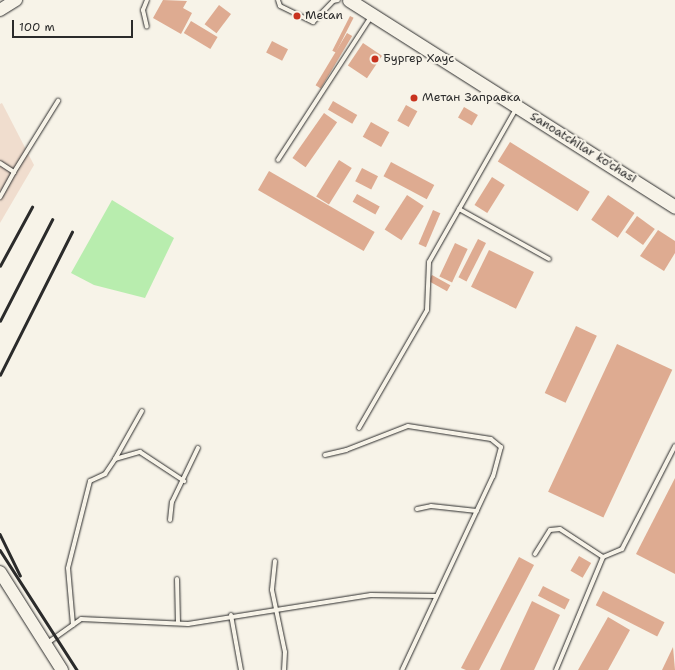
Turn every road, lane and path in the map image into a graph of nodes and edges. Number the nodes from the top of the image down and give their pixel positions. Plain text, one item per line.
1 (16, 0) edge
2 (147, 0) edge
3 (278, 0) edge
4 (338, 0) edge
5 (349, 0) edge
6 (362, 0) edge
7 (0, 10) edge
8 (372, 15) junction
9 (147, 27) dead end
10 (58, 101) dead end
11 (518, 107) junction
12 (278, 160) dead end
13 (0, 163) edge
14 (14, 172) junction
15 (0, 197) edge
16 (675, 199) edge
17 (675, 207) edge
18 (459, 209) junction
19 (549, 259) dead end
20 (142, 412) dead end
21 (359, 428) dead end
22 (675, 446) edge
23 (198, 448) dead end
24 (325, 455) dead end
25 (115, 459) junction
26 (184, 481) junction
27 (417, 509) dead end
28 (477, 511) junction
29 (170, 520) dead end
30 (535, 554) dead end
31 (603, 557) junction
32 (275, 561) dead end
33 (0, 572) edge
34 (177, 579) dead end
35 (436, 596) junction
36 (275, 608) junction
37 (231, 615) junction
38 (178, 623) junction
39 (73, 625) junction
40 (46, 644) junction
41 (62, 670) edge
42 (241, 670) edge
43 (284, 670) edge
44 (402, 670) edge
45 (556, 670) edge

1 - 7 street
2 - 9 lane
3 - 4 lane
5 - 8 main road, Sanoatchilar ko'chasi
6 - 16 main road, Sanoatchilar ko'chasi
8 - 11 main road, Sanoatchilar ko'chasi
8 - 12 lane
10 - 14 lane
11 - 17 main road, Sanoatchilar ko'chasi
11 - 18 lane
13 - 14 lane
14 - 15 lane
18 - 19 lane
18 - 21 lane
20 - 25 lane
22 - 31 lane
23 - 26 lane
24 - 28 lane
25 - 26 lane
25 - 39 lane
26 - 29 lane
27 - 28 lane
28 - 35 lane
30 - 31 lane
31 - 45 lane
32 - 36 lane
33 - 40 street
34 - 38 lane
35 - 36 lane
35 - 44 lane
36 - 37 lane
36 - 43 lane
37 - 38 lane
37 - 42 lane
38 - 39 lane
39 - 40 lane
40 - 41 street

